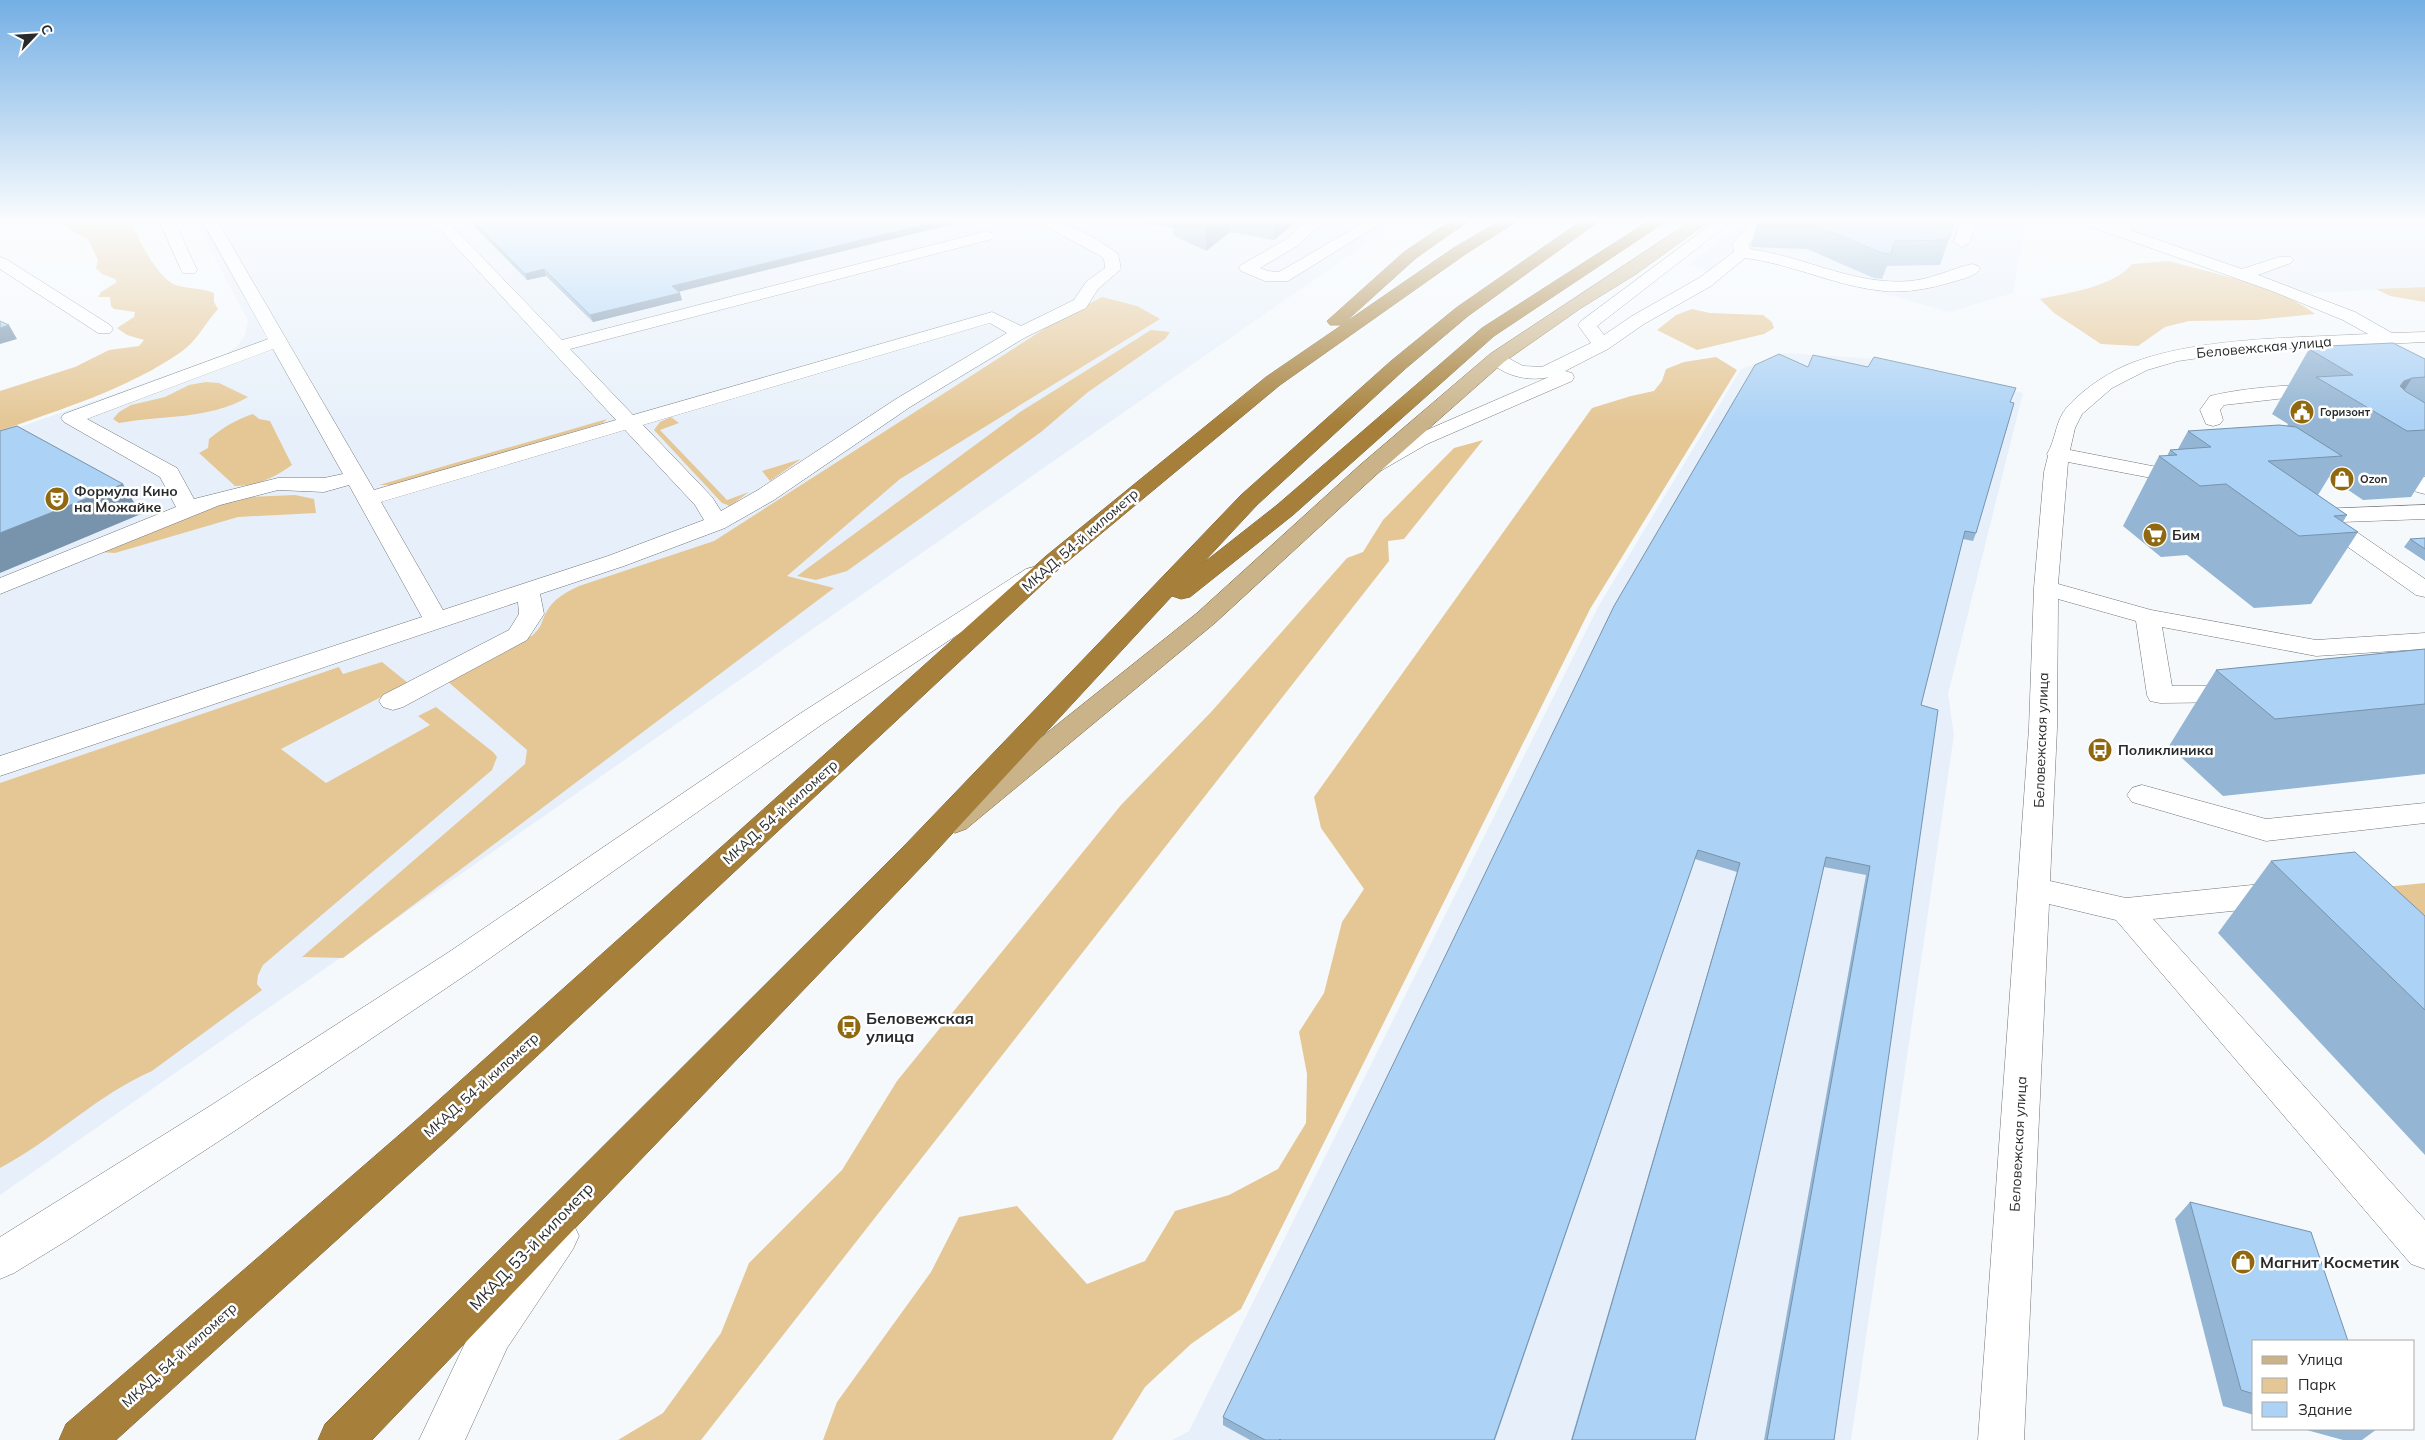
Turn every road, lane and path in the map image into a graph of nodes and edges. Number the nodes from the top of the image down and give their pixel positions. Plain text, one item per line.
1 (42, 289) edge
2 (245, 289) edge
3 (503, 289) edge
4 (781, 289) edge
5 (1090, 289) edge
6 (1370, 289) edge
7 (1405, 289) edge
8 (1494, 289) edge
9 (1554, 289) edge
10 (1600, 289) edge
11 (1634, 289) edge
12 (1692, 289) edge
13 (2283, 289) edge
14 (104, 329) dead end
15 (1020, 333) junction
16 (2425, 337) edge
17 (2389, 339) junction
18 (279, 341) junction
19 (2295, 343) junction
20 (1602, 345) junction
21 (558, 347) junction
22 (1497, 358) junction
23 (2325, 362) dead end
24 (1273, 381) junction
25 (2345, 387) edge
26 (2213, 420) dead end
27 (629, 423) junction
28 (2425, 448) edge
29 (2057, 454) junction
30 (1368, 470) junction
31 (355, 477) junction
32 (2204, 481) edge
33 (2425, 487) edge
34 (368, 499) junction
35 (188, 508) junction
36 (2425, 512) edge
37 (717, 522) junction
38 (1054, 561) junction
39 (0, 587) edge
40 (2046, 588) junction
41 (2425, 590) edge
42 (526, 591) junction
43 (2148, 617) junction
44 (436, 619) junction
45 (2425, 641) edge
46 (1105, 652) junction
47 (2258, 694) edge
48 (393, 701) dead end
49 (0, 766) edge
50 (2142, 795) dead end
51 (2425, 813) edge
52 (915, 854) junction
53 (2034, 889) junction
54 (2310, 891) edge
55 (2126, 910) junction
56 (605, 1171) junction
57 (2425, 1250) edge
58 (0, 1259) edge
59 (82, 1440) edge
60 (342, 1440) edge
61 (442, 1440) edge
62 (2001, 1440) edge

1 - 14 street
2 - 18 street
3 - 21 street
4 - 21 street
5 - 15 street
6 - 24 highway
7 - 24 highway, МКАД, 54-й километр
8 - 46 highway
9 - 46 highway
10 - 22 main road
11 - 20 street
12 - 20 street
13 - 17 street
15 - 27 street
15 - 37 street
16 - 17 street, Беловежская улица
17 - 19 street, Беловежская улица
18 - 31 street
18 - 35 street
19 - 23 street
19 - 29 street, Беловежская улица
20 - 22 street
20 - 30 street
21 - 27 street
22 - 30 main road
24 - 38 highway, МКАД, 54-й километр
25 - 26 street
27 - 34 street
27 - 37 street
28 - 33 street
29 - 32 street
29 - 40 street, Беловежская улица
30 - 52 main road
31 - 34 street
31 - 35 street
34 - 44 street
35 - 39 street
36 - 41 street
37 - 42 street
38 - 58 street
38 - 59 highway, МКАД, 54-й километр
40 - 43 street
40 - 53 street, Беловежская улица
42 - 44 street
42 - 48 street
43 - 45 street
43 - 47 street
44 - 49 street
46 - 52 highway
50 - 51 street
52 - 56 highway, МКАД, 53-й километр
53 - 55 street
53 - 62 street, Беловежская улица
54 - 55 street
55 - 57 street
56 - 60 highway, МКАД, 53-й километр
56 - 61 street

